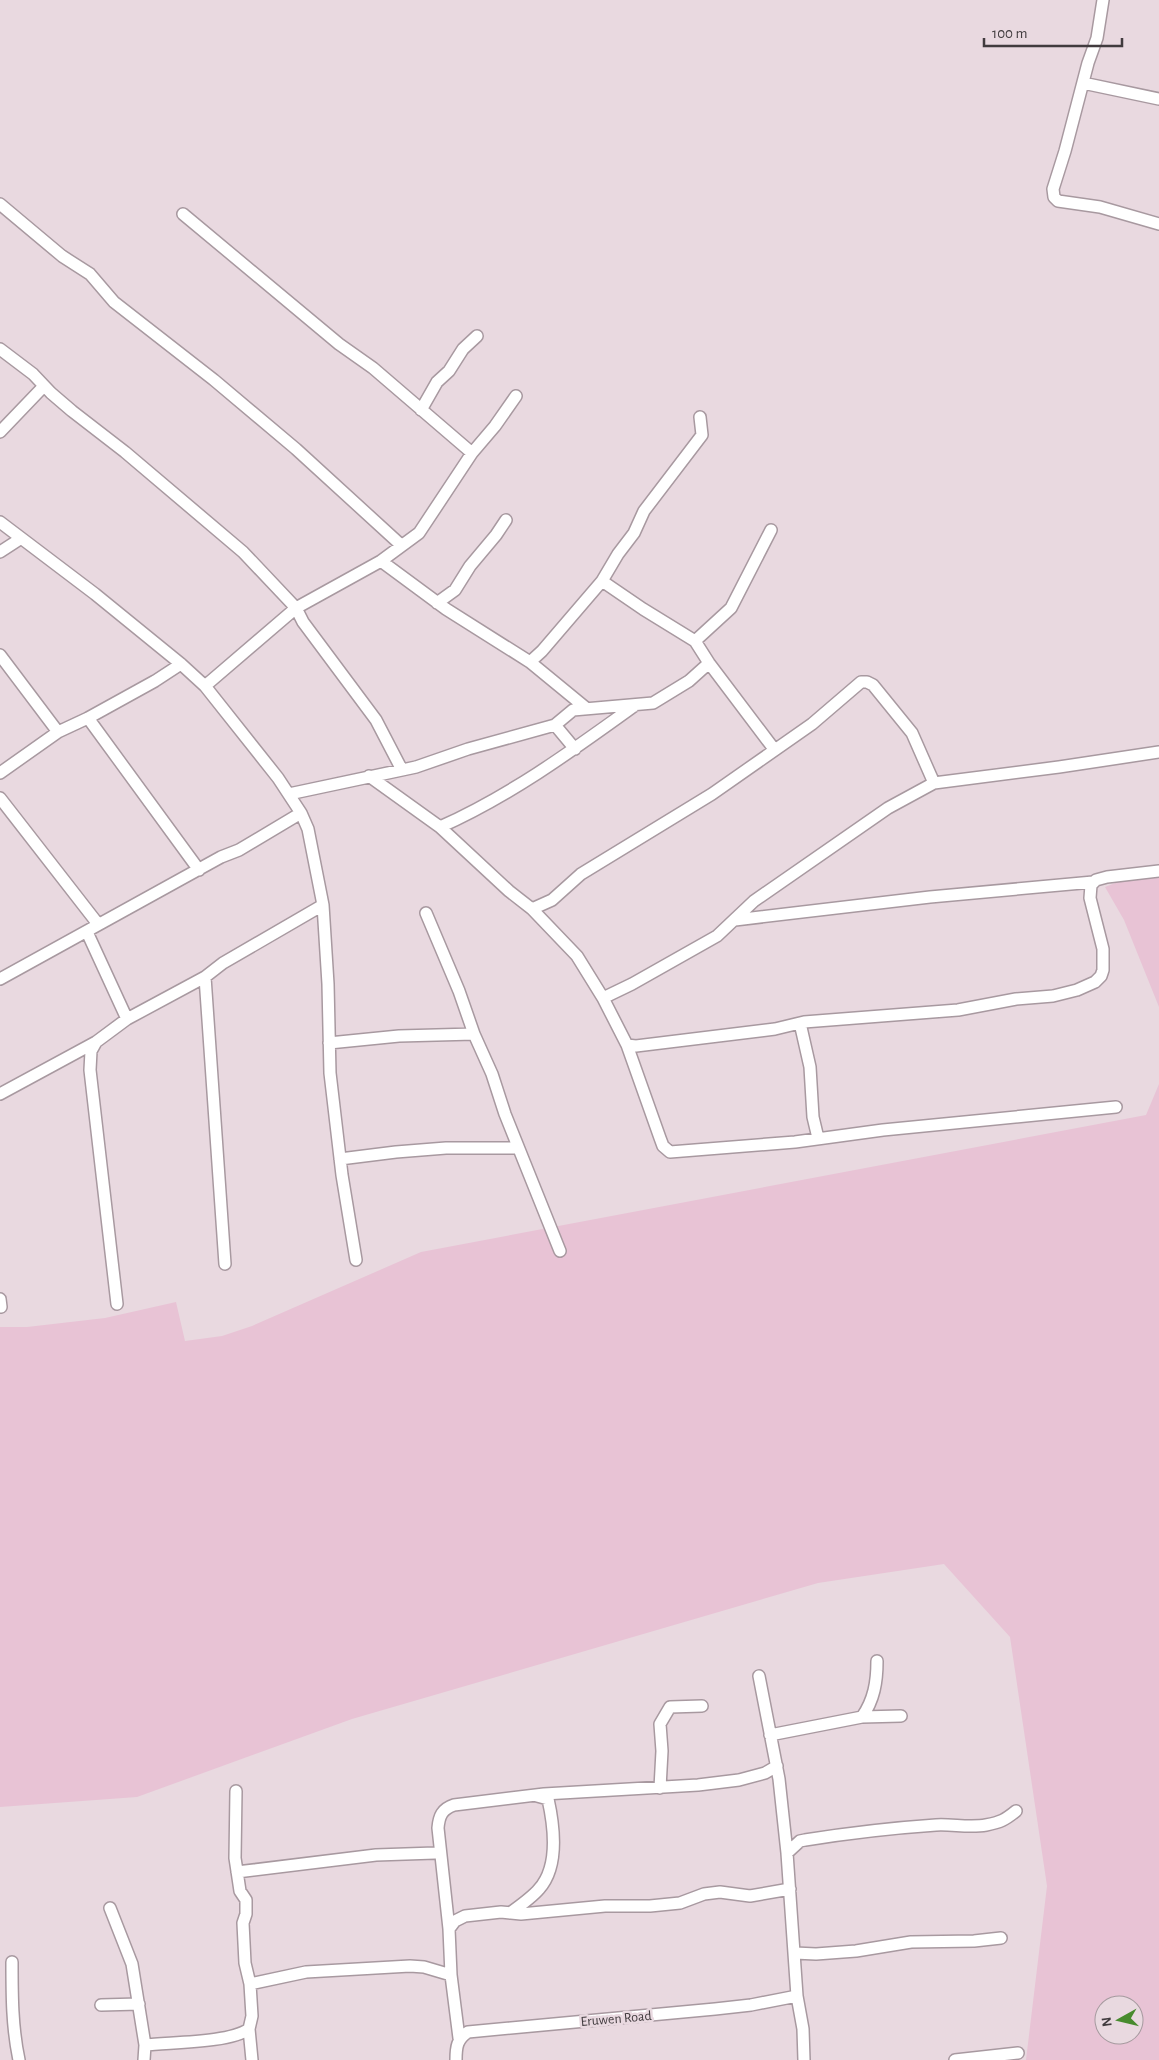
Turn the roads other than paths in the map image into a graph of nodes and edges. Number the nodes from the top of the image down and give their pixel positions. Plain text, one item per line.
1 (1103, 0) edge
2 (1083, 83) junction
3 (1159, 99) edge
4 (0, 204) edge
5 (183, 214) dead end
6 (1159, 224) edge
7 (477, 336) dead end
8 (0, 349) edge
9 (44, 386) junction
10 (516, 396) dead end
11 (421, 410) junction
12 (700, 417) dead end
13 (0, 432) edge
14 (472, 453) junction
15 (506, 520) dead end
16 (0, 522) edge
17 (771, 530) dead end
18 (20, 539) junction
19 (401, 546) junction
20 (0, 552) edge
21 (381, 561) junction
22 (602, 581) junction
23 (438, 603) junction
24 (296, 608) junction
25 (695, 640) junction
26 (0, 655) edge
27 (530, 662) junction
28 (709, 663) junction
29 (182, 664) junction
30 (205, 686) junction
31 (634, 706) junction
32 (586, 708) junction
33 (88, 718) junction
34 (555, 725) junction
35 (58, 732) junction
36 (575, 749) junction
37 (774, 749) junction
38 (1159, 752) edge
39 (402, 770) junction
40 (0, 773) edge
41 (369, 776) junction
42 (934, 782) junction
43 (289, 794) junction
44 (0, 798) edge
45 (301, 813) junction
46 (440, 827) junction
47 (199, 870) junction
48 (1159, 871) edge
49 (1093, 882) junction
50 (324, 905) junction
51 (532, 909) junction
52 (426, 913) dead end
53 (735, 920) junction
54 (98, 924) junction
55 (87, 932) junction
56 (205, 977) junction
57 (0, 979) edge
58 (603, 998) junction
59 (127, 1018) junction
60 (800, 1024) junction
61 (474, 1034) junction
62 (96, 1042) junction
63 (329, 1043) junction
64 (627, 1045) junction
65 (0, 1094) edge
66 (1116, 1107) dead end
67 (818, 1138) junction
68 (518, 1148) junction
69 (340, 1159) junction
70 (560, 1251) dead end
71 (356, 1260) dead end
72 (224, 1264) dead end
73 (117, 1304) dead end
74 (877, 1661) dead end
75 (759, 1676) dead end
76 (702, 1706) dead end
77 (901, 1716) dead end
78 (862, 1717) junction
79 (770, 1735) junction
80 (776, 1766) junction
81 (660, 1788) junction
82 (236, 1791) dead end
83 (535, 1796) junction
84 (1016, 1811) dead end
85 (435, 1853) dead end
86 (787, 1853) junction
87 (237, 1872) junction
88 (790, 1889) junction
89 (110, 1908) dead end
90 (510, 1913) junction
91 (449, 1929) junction
92 (1002, 1938) dead end
93 (795, 1953) junction
94 (12, 1962) dead end
95 (451, 1975) junction
96 (250, 1984) junction
97 (797, 1996) junction
98 (139, 2004) junction
99 (101, 2005) dead end
100 (249, 2029) junction
101 (459, 2038) junction
102 (145, 2045) junction
103 (1018, 2053) dead end
104 (19, 2060) edge
105 (144, 2060) edge
106 (252, 2060) edge
107 (456, 2060) edge
108 (804, 2060) edge
109 (955, 2060) edge

1 - 2 street
2 - 3 street
2 - 6 street
4 - 19 street
5 - 11 street
7 - 11 street
8 - 9 street
9 - 13 street
9 - 24 street
10 - 14 street
11 - 14 street
12 - 22 street
14 - 19 street
15 - 23 street
16 - 18 street
17 - 25 street
18 - 20 street
18 - 29 street
19 - 21 street
21 - 23 street
21 - 24 street
22 - 25 street
22 - 27 street
23 - 27 street
24 - 30 street
24 - 39 street
25 - 28 street
26 - 35 street
27 - 32 street
28 - 31 street
28 - 37 street
29 - 30 street
29 - 33 street
30 - 43 street
31 - 32 street
31 - 36 street
32 - 34 street
33 - 35 street
33 - 47 street
34 - 36 street
34 - 39 street
35 - 40 street
36 - 46 street
37 - 42 street
37 - 51 street
38 - 42 street
39 - 41 street
41 - 43 street
41 - 46 street
42 - 53 street
43 - 45 street
44 - 54 street
45 - 47 street
45 - 50 street
46 - 51 street
47 - 54 street
48 - 49 street
49 - 53 street
49 - 60 street
50 - 56 street
50 - 63 street
51 - 58 street
52 - 61 street
53 - 58 street
54 - 55 street
55 - 57 street
55 - 59 street
56 - 59 street
56 - 72 street
58 - 64 street
59 - 62 street
60 - 64 street
60 - 67 street
61 - 63 street
61 - 68 street
62 - 65 street
62 - 73 street
63 - 69 street
64 - 67 street
66 - 67 street
68 - 69 street
68 - 70 street
69 - 71 street
74 - 78 street
75 - 79 street
76 - 81 street
77 - 78 street
78 - 79 street
79 - 80 street
80 - 81 street
80 - 86 street
81 - 83 street
82 - 87 street
83 - 90 street
83 - 91 street
84 - 86 street
85 - 87 street
86 - 88 street
87 - 96 street
88 - 90 street
88 - 93 street
89 - 98 street
90 - 91 street
91 - 95 street
92 - 93 street
93 - 97 street
94 - 104 street
95 - 96 street
95 - 101 street
96 - 100 street
97 - 101 street, Eruwen Road
97 - 108 street
98 - 99 street
98 - 102 street
100 - 102 street
100 - 106 street
101 - 107 street
102 - 105 street
103 - 109 street

